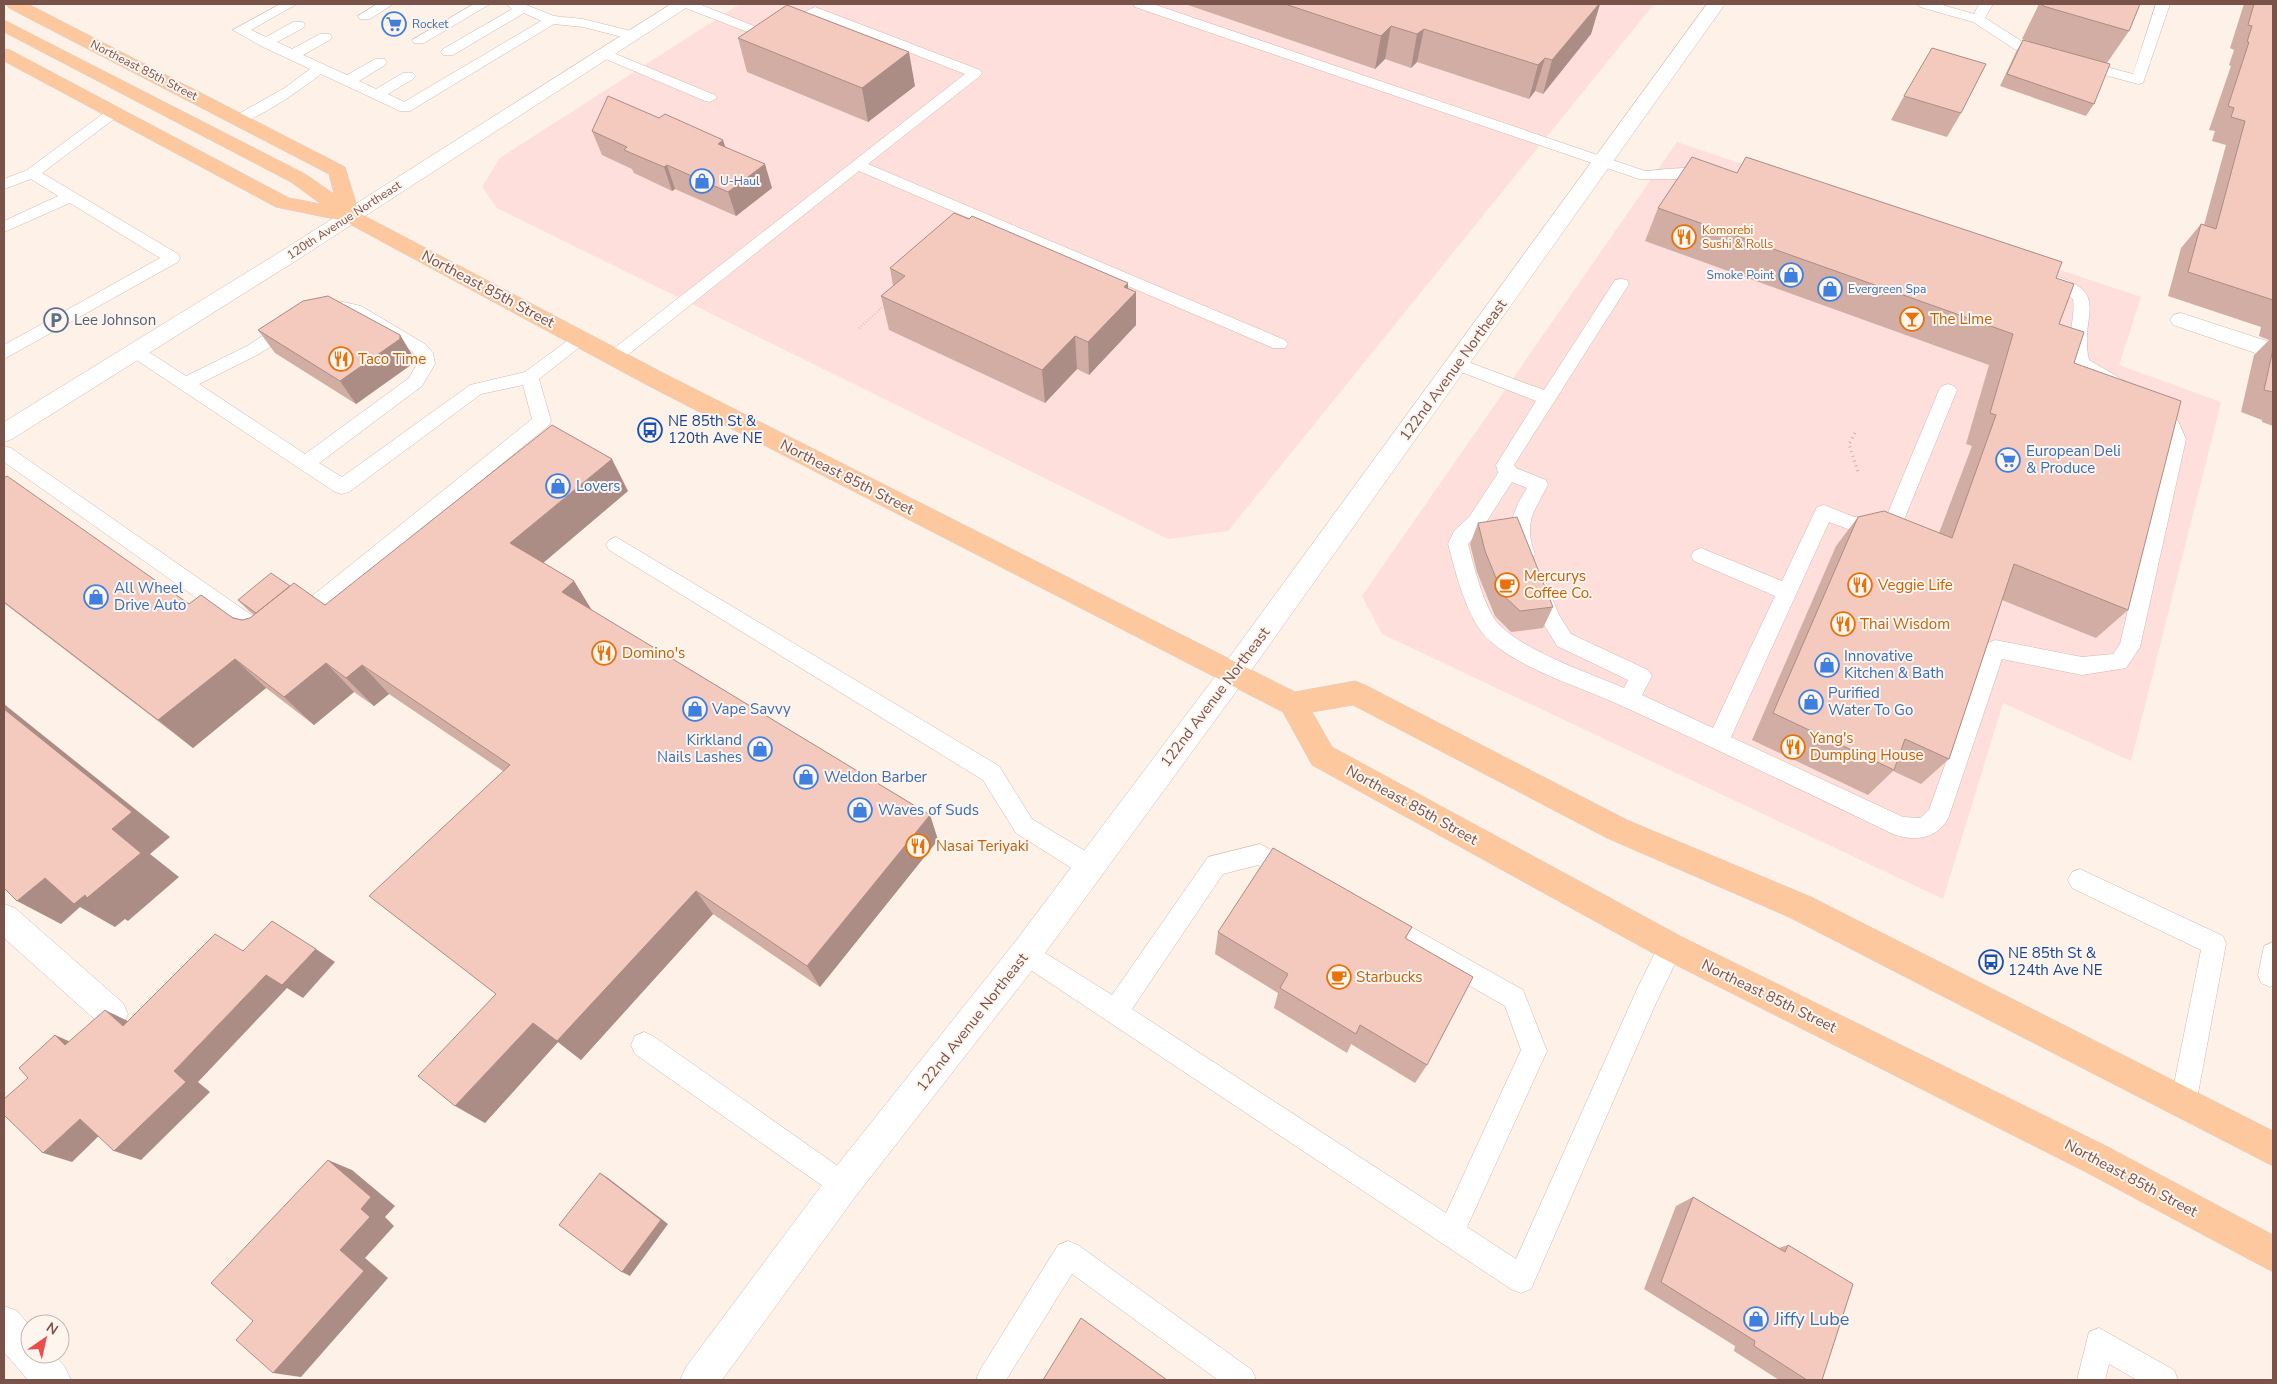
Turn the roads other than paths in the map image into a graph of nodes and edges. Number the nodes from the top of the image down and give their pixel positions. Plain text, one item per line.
1 (15, 4) edge
2 (290, 4) edge
3 (386, 4) edge
4 (483, 4) edge
5 (683, 4) edge
6 (688, 4) edge
7 (1140, 4) edge
8 (1716, 4) edge
9 (1925, 4) edge
10 (1986, 4) edge
11 (2163, 4) edge
12 (518, 6) edge
13 (364, 16) dead end
14 (1978, 19) junction
15 (552, 20) junction
16 (298, 25) dead end
17 (4, 26) edge
18 (634, 36) junction
19 (325, 38) dead end
20 (419, 40) dead end
21 (266, 43) junction
22 (448, 52) dead end
23 (4, 54) edge
24 (606, 54) junction
25 (292, 55) junction
26 (380, 62) dead end
27 (320, 68) junction
28 (408, 76) dead end
29 (348, 81) junction
30 (376, 95) junction
31 (710, 98) dead end
32 (113, 113) junction
33 (240, 119) junction
34 (1603, 162) junction
35 (857, 165) junction
36 (32, 173) junction
37 (1726, 176) edge
38 (4, 184) edge
39 (71, 196) junction
40 (350, 216) junction
41 (4, 227) edge
42 (2033, 274) edge
43 (1621, 284) dead end
44 (2181, 320) dead end
45 (581, 339) junction
46 (1278, 344) dead end
47 (134, 351) junction
48 (2273, 351) edge
49 (4, 353) edge
50 (614, 357) junction
51 (1457, 364) junction
52 (530, 377) junction
53 (184, 384) junction
54 (1948, 390) dead end
55 (1548, 399) junction
56 (4, 433) edge
57 (4, 453) edge
58 (306, 463) junction
59 (1508, 473) junction
60 (616, 545) dead end
61 (1701, 556) dead end
62 (1787, 592) junction
63 (1233, 674) junction
64 (1629, 699) junction
65 (1293, 704) junction
66 (1718, 741) junction
67 (1089, 866) junction
68 (2080, 880) dead end
69 (1311, 883) edge
70 (1361, 912) edge
71 (4, 918) edge
72 (1671, 947) junction
73 (1026, 953) junction
74 (1115, 1012) junction
75 (112, 1014) edge
76 (644, 1044) dead end
77 (2183, 1104) junction
78 (2273, 1148) edge
79 (843, 1185) junction
80 (1451, 1232) junction
81 (2273, 1254) edge
82 (4, 1324) edge
83 (52, 1380) edge
84 (699, 1380) edge
85 (990, 1380) edge
86 (1242, 1380) edge
87 (2091, 1380) edge
88 (2164, 1380) edge

1 - 33 main road, Northeast 85th Street
2 - 21 lane
3 - 13 lane
4 - 20 lane
5 - 18 street, 120th Avenue Northeast
6 - 35 lane
7 - 34 lane
8 - 34 street, 122nd Avenue Northeast
9 - 14 lane
10 - 14 lane
11 - 14 lane
12 - 15 lane
12 - 22 lane
15 - 18 lane
15 - 30 lane
16 - 21 lane
17 - 40 main road
18 - 24 street, 120th Avenue Northeast
19 - 25 lane
21 - 25 lane
23 - 32 main road, Northeast 85th Street
24 - 31 lane
24 - 40 street, 120th Avenue Northeast
25 - 27 lane
26 - 29 lane
27 - 29 lane
27 - 33 lane
28 - 30 lane
29 - 30 lane
32 - 36 lane
32 - 40 main road, Northeast 85th Street
33 - 40 main road, Northeast 85th Street
34 - 37 lane
34 - 51 street, 122nd Avenue Northeast
35 - 46 lane
35 - 50 lane
36 - 38 lane
36 - 39 lane
39 - 41 lane
39 - 49 lane
40 - 45 main road, Northeast 85th Street
40 - 47 street, 120th Avenue Northeast
42 - 66 lane
43 - 55 lane
44 - 48 street
45 - 50 main road, Northeast 85th Street
45 - 52 lane
47 - 53 lane
47 - 56 street, 120th Avenue Northeast
50 - 63 main road, Northeast 85th Street
51 - 55 lane
51 - 63 street, 122nd Avenue Northeast
52 - 57 lane
52 - 58 lane
53 - 58 lane
53 - 58 lane
54 - 62 lane
55 - 59 lane
59 - 64 lane
59 - 64 lane
60 - 67 lane
61 - 62 lane
62 - 66 lane
63 - 65 main road, Northeast 85th Street
63 - 67 street, 122nd Avenue Northeast
64 - 66 lane
65 - 72 main road, Northeast 85th Street
65 - 77 main road
67 - 73 street, 122nd Avenue Northeast
68 - 77 lane
69 - 74 lane
70 - 80 lane
71 - 75 street
72 - 80 lane
72 - 81 main road, Northeast 85th Street
73 - 74 lane
73 - 79 street, 122nd Avenue Northeast
74 - 80 lane
76 - 79 lane
77 - 78 main road
79 - 84 street, 122nd Avenue Northeast
82 - 83 street
85 - 86 lane
87 - 88 lane

